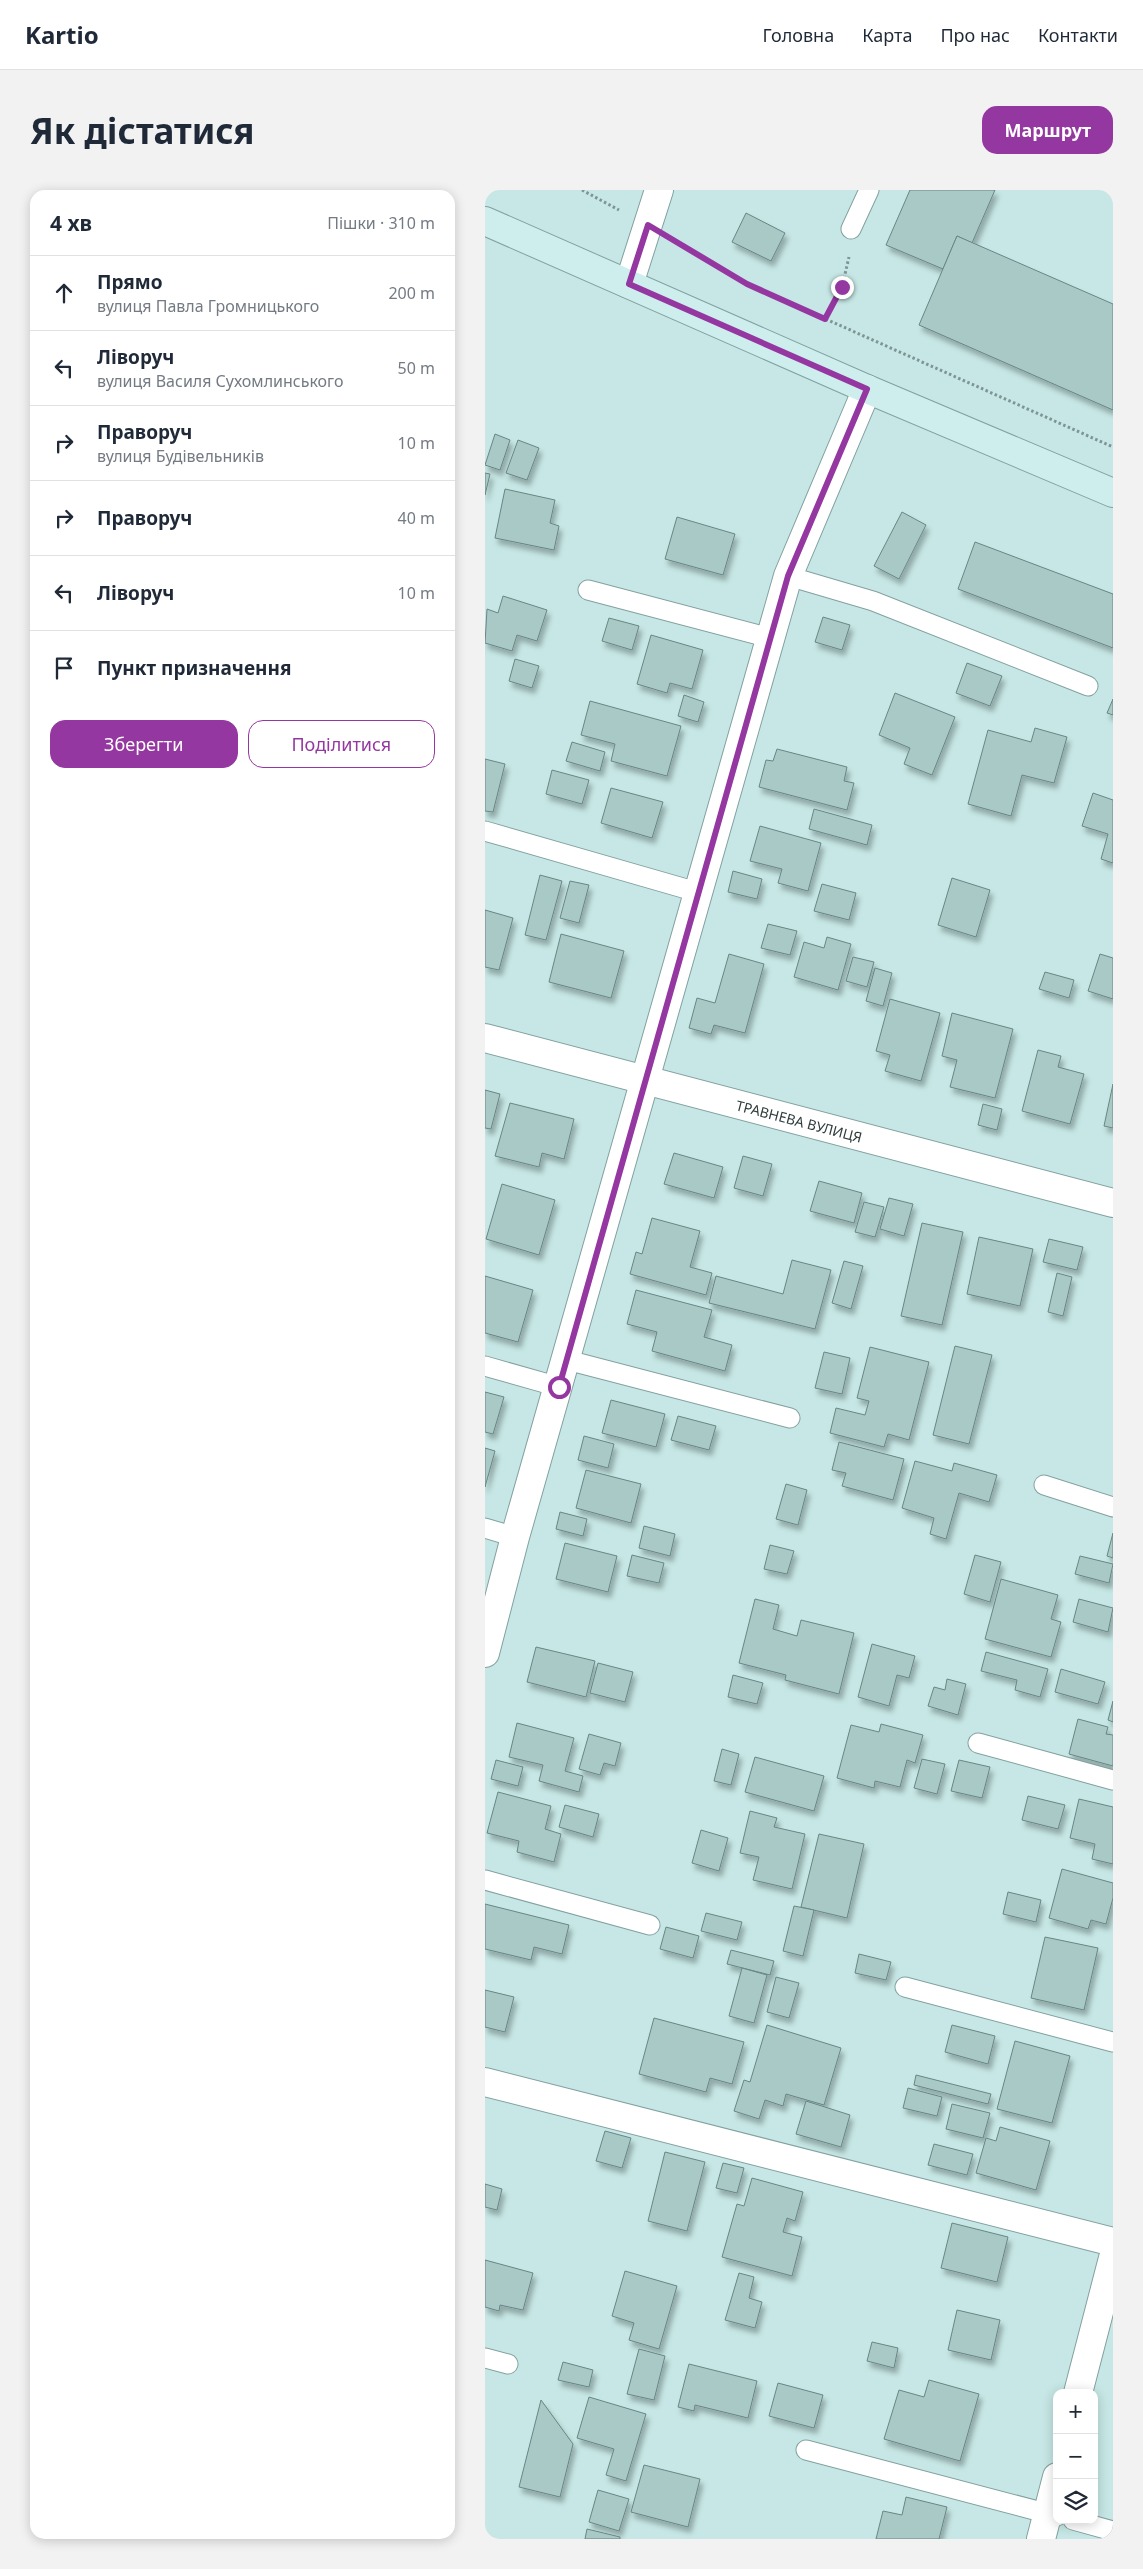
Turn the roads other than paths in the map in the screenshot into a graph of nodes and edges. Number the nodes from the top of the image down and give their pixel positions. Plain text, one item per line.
1 (659, 190) edge
2 (869, 190) edge
3 (485, 221) edge
4 (851, 229) dead end
5 (629, 284) junction
6 (867, 389) junction
7 (1113, 493) edge
8 (788, 576) junction
9 (588, 590) dead end
10 (770, 638) junction
11 (1088, 686) dead end
12 (485, 831) edge
13 (697, 892) junction
14 (485, 1038) edge
15 (647, 1080) junction
16 (1113, 1203) edge
17 (567, 1360) junction
18 (485, 1366) edge
19 (559, 1387) junction
20 (790, 1418) dead end
21 (1044, 1485) dead end
22 (1113, 1507) edge
23 (485, 1528) edge
24 (515, 1537) junction
25 (485, 1653) edge
26 (978, 1743) dead end
27 (1113, 1780) edge
28 (485, 1880) edge
29 (650, 1925) dead end
30 (905, 1987) dead end
31 (1113, 2042) edge
32 (485, 2082) edge
33 (1113, 2242) edge
34 (1113, 2258) edge
35 (485, 2358) edge
36 (508, 2364) dead end
37 (1079, 2389) edge
38 (806, 2450) dead end
39 (1053, 2522) edge
40 (1067, 2524) edge
41 (1113, 2531) edge

1 - 5 street
2 - 4 lane
3 - 5 main road
5 - 6 main road
6 - 7 main road
6 - 8 street
8 - 10 street
8 - 11 lane
9 - 10 lane
10 - 13 street
12 - 13 lane
13 - 15 street
14 - 15 street, ТРАВНЕВА ВУЛИЦЯ
15 - 16 street, ТРАВНЕВА ВУЛИЦЯ
15 - 17 street
17 - 19 street
17 - 20 lane
18 - 19 lane
19 - 24 street
21 - 22 lane
23 - 24 lane
24 - 25 street
26 - 27 lane
28 - 29 lane
30 - 31 lane
32 - 33 street
34 - 37 street
35 - 36 lane
38 - 39 lane
40 - 41 lane

